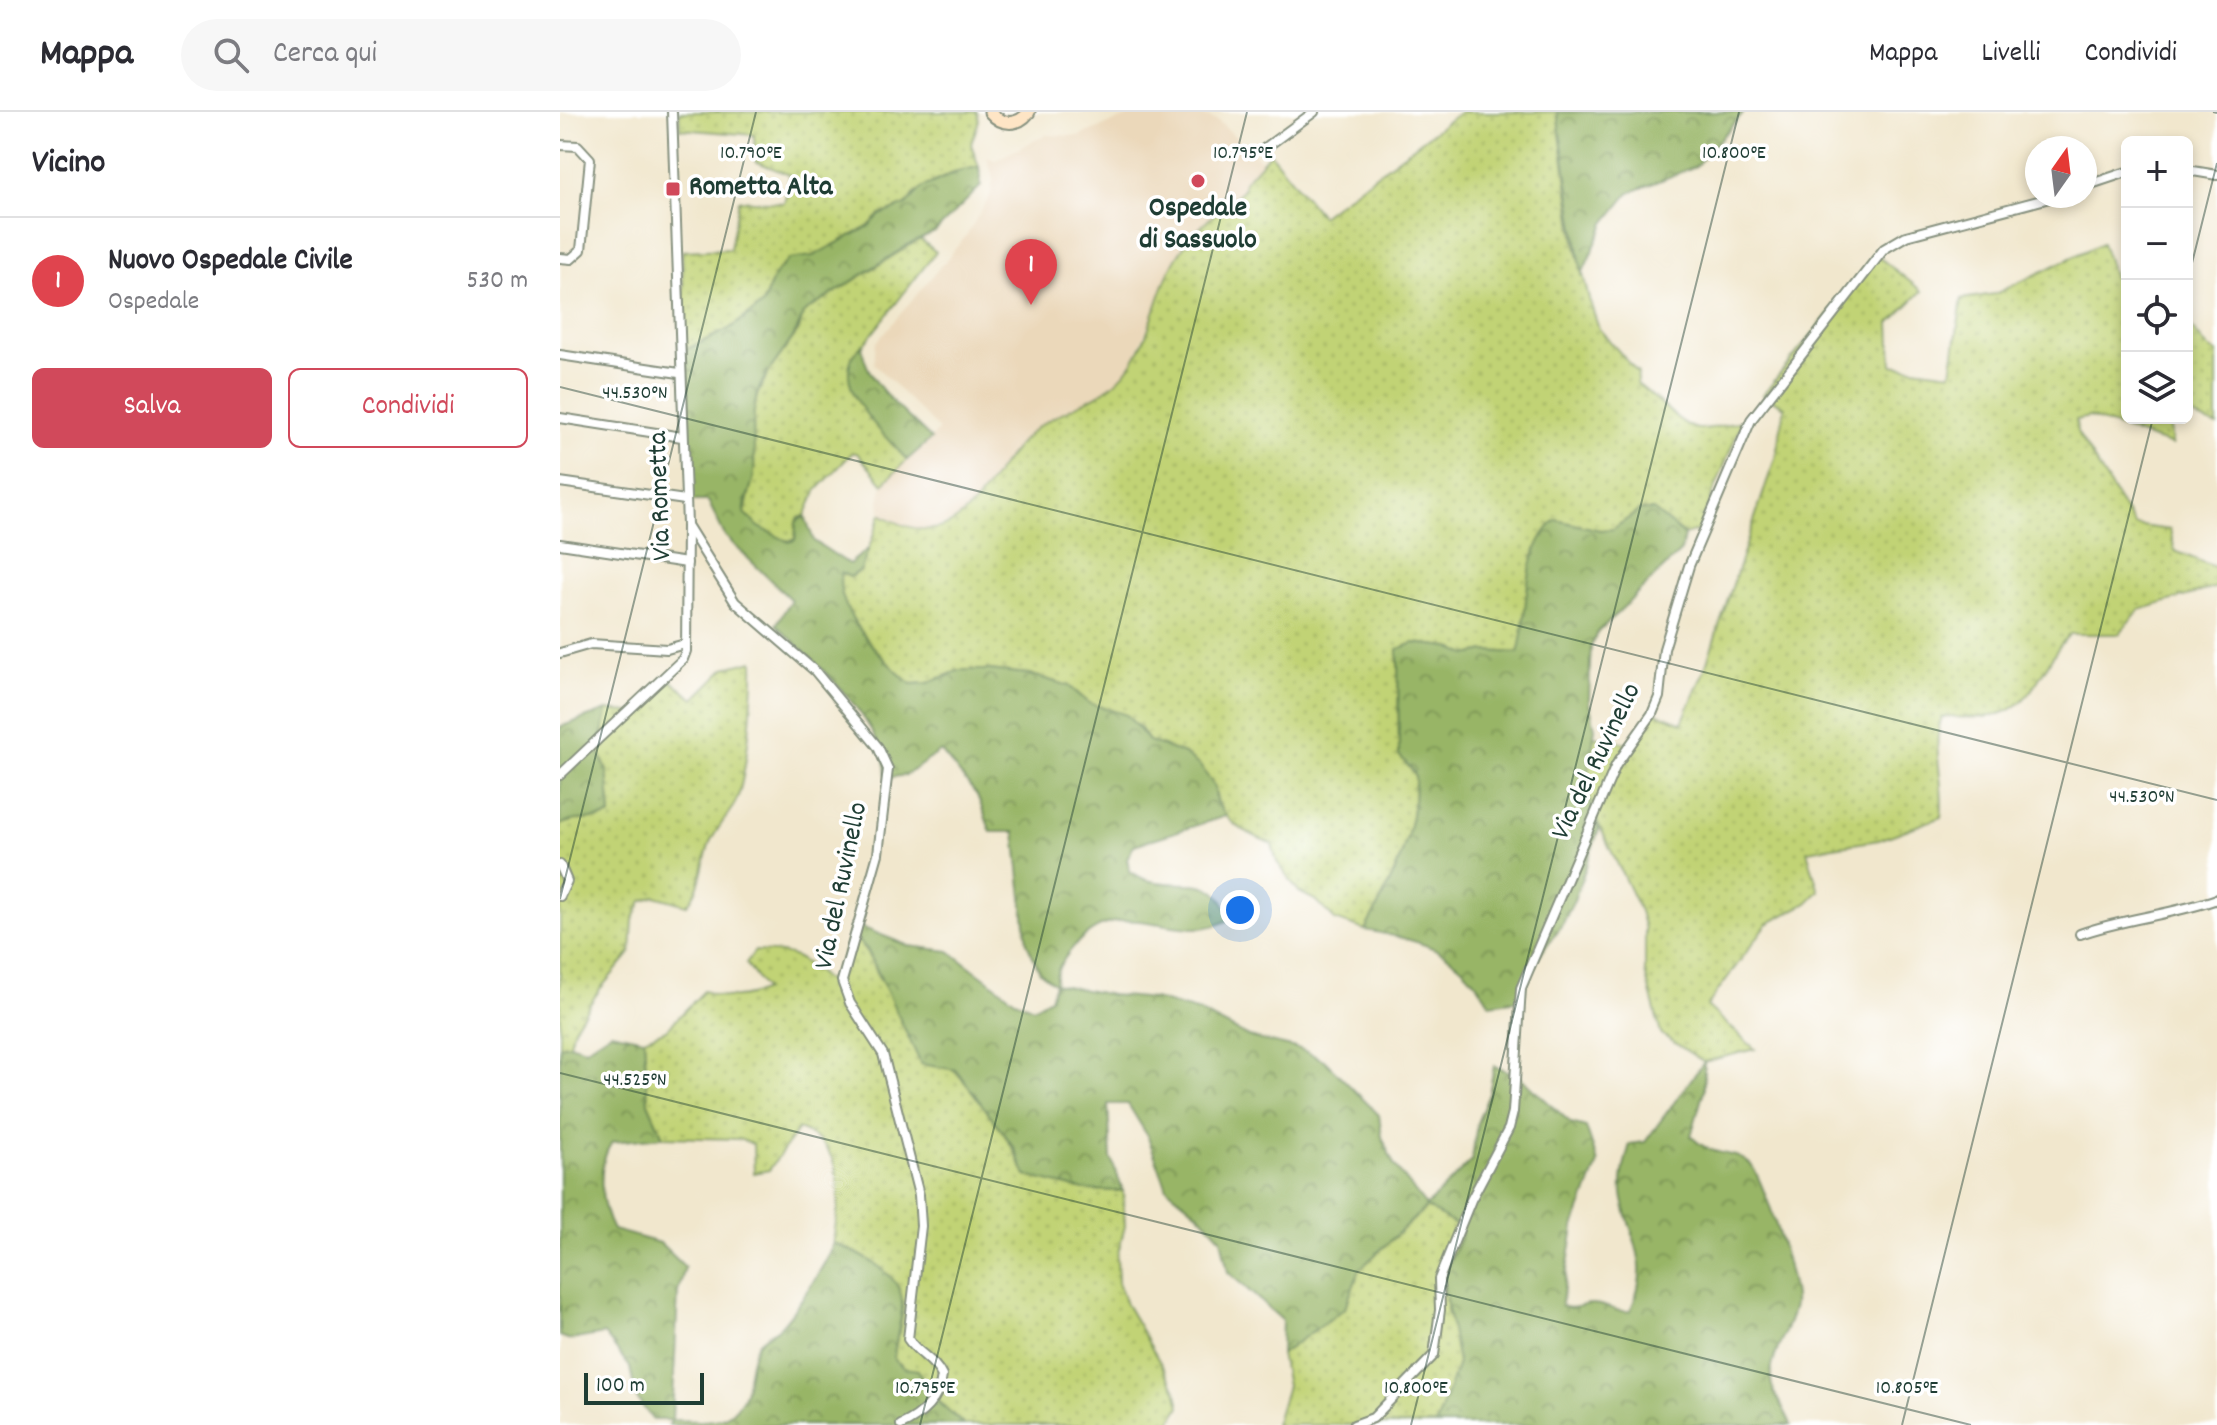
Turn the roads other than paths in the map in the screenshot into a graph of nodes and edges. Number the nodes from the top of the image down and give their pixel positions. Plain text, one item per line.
1 (672, 112) edge
2 (990, 112) edge
3 (1029, 112) edge
4 (1314, 112) edge
5 (560, 145) edge
6 (1265, 148) dead end
7 (2193, 171) edge
8 (2121, 174) edge
9 (2217, 175) edge
10 (2097, 182) edge
11 (2025, 204) edge
12 (560, 258) edge
13 (560, 355) edge
14 (679, 373) junction
15 (560, 418) edge
16 (682, 437) junction
17 (560, 482) edge
18 (685, 500) junction
19 (687, 525) junction
20 (560, 544) edge
21 (687, 563) junction
22 (685, 644) junction
23 (560, 653) edge
24 (560, 775) edge
25 (560, 865) edge
26 (560, 896) edge
27 (2217, 899) edge
28 (2080, 934) dead end
29 (901, 1425) edge
30 (1354, 1425) edge

1 - 14 street, Via Rometta
2 - 3 main road
4 - 6 street
5 - 12 street
7 - 9 street
8 - 10 street
11 - 30 street, Via del Ruvinello
13 - 14 street
14 - 16 street, Via Rometta
15 - 16 street
16 - 18 street, Via Rometta
17 - 18 street
18 - 19 street, Via Rometta
19 - 21 street, Via Rometta
19 - 29 street, Via del Ruvinello
20 - 21 street
21 - 22 street, Via Rometta
22 - 23 street
22 - 24 street, Via Rometta
25 - 26 street
27 - 28 street

